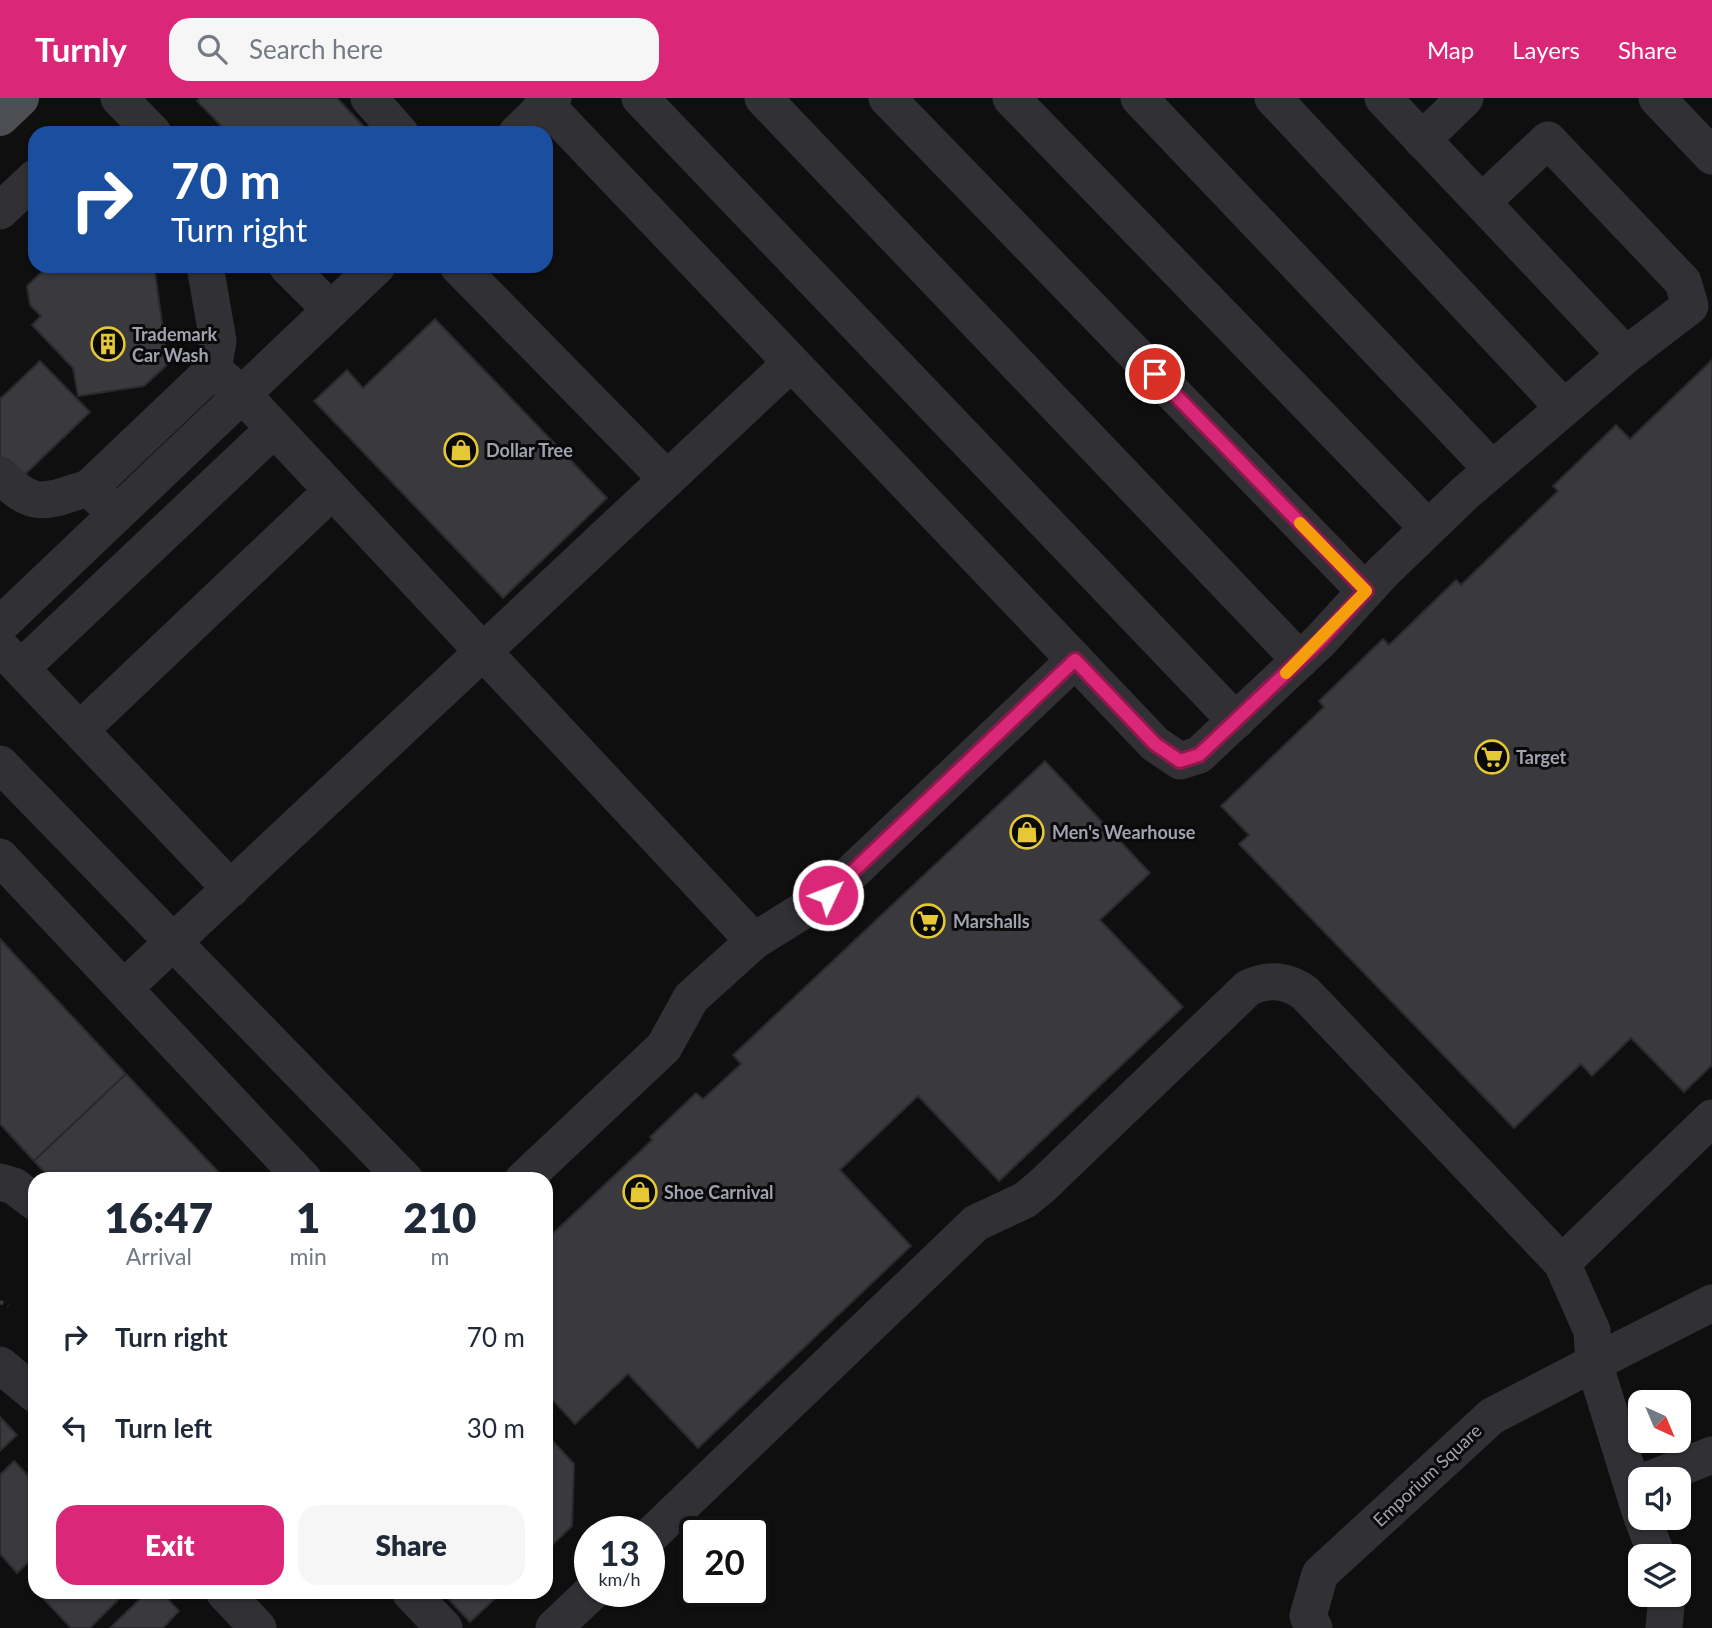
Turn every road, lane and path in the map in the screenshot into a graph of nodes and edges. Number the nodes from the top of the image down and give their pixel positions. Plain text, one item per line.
1 (20, 98) edge
2 (119, 98) edge
3 (369, 98) edge
4 (640, 98) edge
5 (763, 98) edge
6 (887, 98) edge
7 (1011, 98) edge
8 (1139, 98) edge
9 (1273, 98) edge
10 (1383, 98) edge
11 (1465, 98) edge
12 (1657, 98) edge
13 (542, 100) edge
14 (0, 117) edge
15 (154, 120) edge
16 (393, 126) edge
17 (522, 126) edge
18 (1423, 140) junction
19 (1712, 156) edge
20 (28, 185) edge
21 (1482, 202) junction
22 (0, 211) edge
23 (206, 273) edge
24 (294, 273) edge
25 (370, 273) edge
26 (465, 273) edge
27 (331, 310) junction
28 (1626, 355) junction
29 (791, 363) junction
30 (213, 370) junction
31 (242, 394) junction
32 (1564, 408) junction
33 (274, 429) junction
34 (1492, 470) junction
35 (0, 475) edge
36 (667, 479) junction
37 (89, 488) junction
38 (332, 491) junction
39 (116, 514) junction
40 (1428, 528) junction
41 (1366, 591) junction
42 (0, 625) edge
43 (482, 653) junction
44 (10, 658) edge
45 (1075, 660) junction
46 (1300, 660) junction
47 (1236, 721) junction
48 (80, 730) junction
49 (0, 764) edge
50 (0, 857) edge
51 (230, 889) junction
52 (754, 941) junction
53 (174, 942) junction
54 (124, 988) junction
55 (1712, 1118) edge
56 (296, 1172) edge
57 (396, 1172) edge
58 (531, 1172) edge
59 (0, 1182) edge
60 (28, 1197) edge
61 (1562, 1263) junction
62 (0, 1301) edge
63 (8, 1306) dead end
64 (1709, 1312) edge
65 (1594, 1363) junction
66 (0, 1365) edge
67 (28, 1388) edge
68 (1712, 1455) edge
69 (1631, 1467) edge
70 (1691, 1467) edge
71 (665, 1522) edge
72 (231, 1599) edge
73 (417, 1599) edge
74 (576, 1607) edge
75 (1666, 1607) edge
76 (258, 1628) edge
77 (444, 1628) edge
78 (554, 1628) edge
79 (1314, 1628) edge
80 (1664, 1628) edge

1 - 14 main road
2 - 15 street
3 - 16 street
4 - 47 street
5 - 46 street
6 - 41 street
7 - 40 street
8 - 34 street
9 - 32 street
10 - 18 street
11 - 18 street
12 - 19 street
13 - 17 street
13 - 29 street
18 - 21 street
20 - 22 street
21 - 28 street
21 - 28 street
23 - 30 street
24 - 27 street
25 - 27 street
26 - 36 street
27 - 31 street
28 - 32 street
29 - 36 street
29 - 45 street
30 - 31 street
30 - 37 street
31 - 33 street
31 - 39 street
32 - 34 street
33 - 38 street
33 - 44 street
34 - 40 street
35 - 37 street
36 - 43 street
37 - 39 street
38 - 43 street
38 - 48 street
39 - 42 street
40 - 41 street
41 - 46 street
43 - 51 street
43 - 52 street
44 - 48 street
45 - 47 street
45 - 52 street
46 - 47 street
48 - 51 street
49 - 53 street
50 - 54 street
51 - 53 street
52 - 58 street
53 - 54 street
53 - 57 street
54 - 56 street
55 - 61 street
59 - 60 street
61 - 65 street
61 - 71 street
62 - 63 path
64 - 65 street, Emporium Square
65 - 69 street
65 - 79 street, Emporium Square
66 - 67 street
68 - 70 street
72 - 76 street
73 - 77 street
74 - 78 street
75 - 80 street

